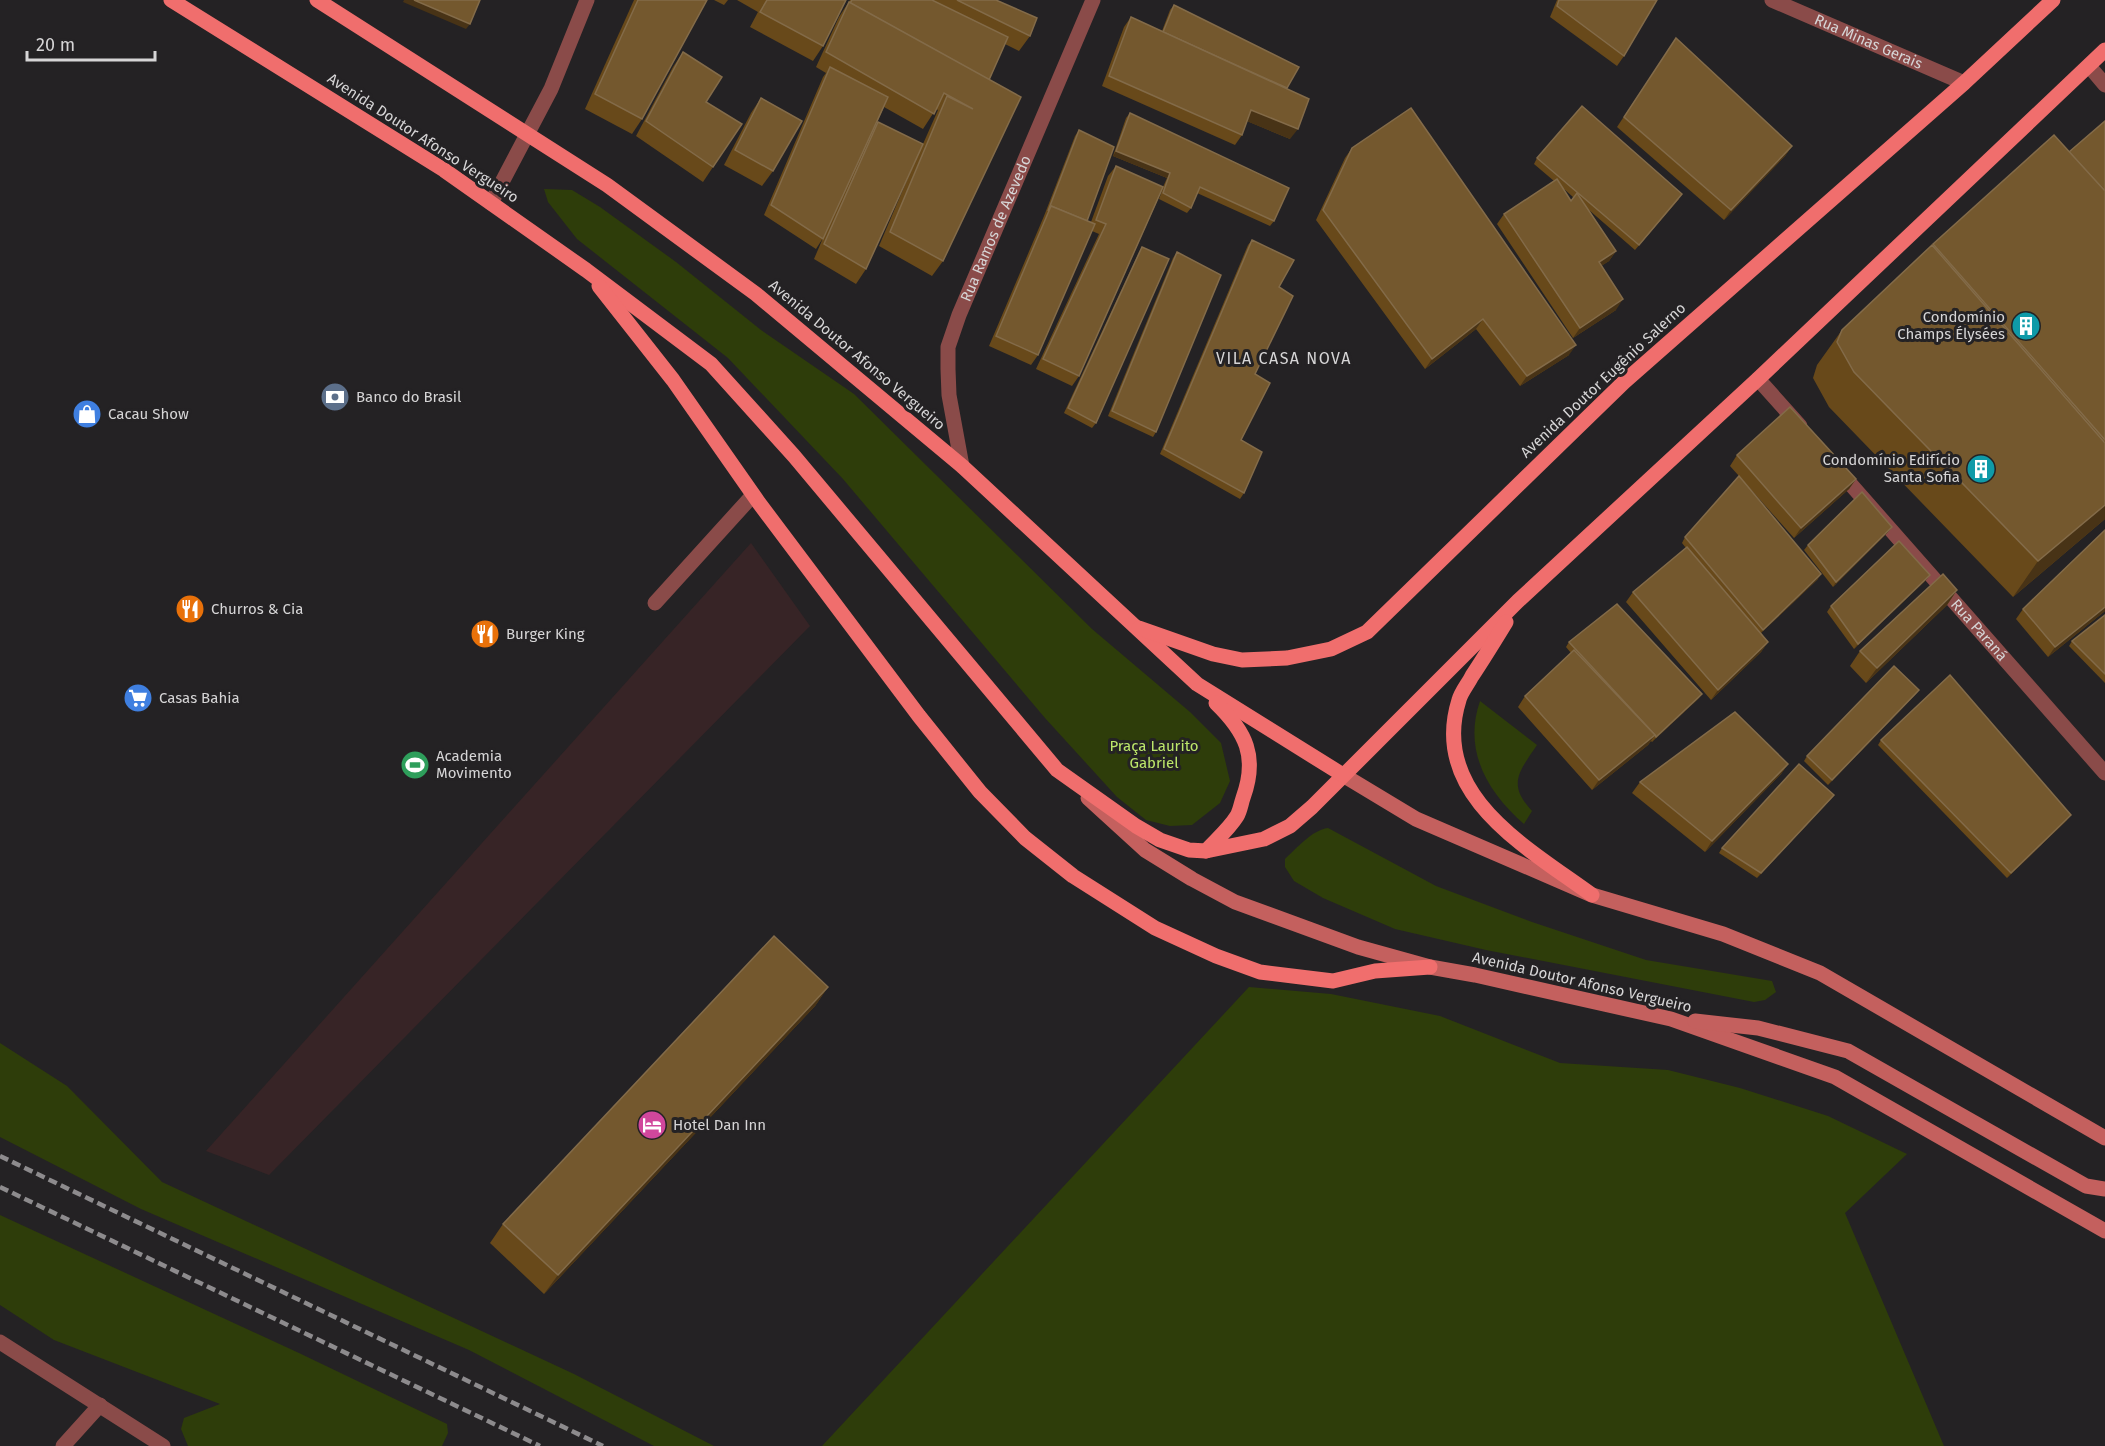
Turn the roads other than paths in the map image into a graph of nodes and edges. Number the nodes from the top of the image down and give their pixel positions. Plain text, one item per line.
1 (171, 0) edge
2 (317, 0) edge
3 (587, 0) edge
4 (1093, 0) edge
5 (1772, 0) edge
6 (2053, 0) edge
7 (2105, 50) edge
8 (2089, 66) junction
9 (1964, 83) junction
10 (2105, 85) edge
11 (527, 136) junction
12 (491, 203) junction
13 (586, 270) junction
14 (1758, 379) junction
15 (1807, 434) edge
16 (1830, 461) edge
17 (962, 466) junction
18 (753, 495) junction
19 (1518, 601) junction
20 (655, 603) dead end
21 (1133, 626) junction
22 (1197, 684) junction
23 (1057, 770) junction
24 (2105, 773) edge
25 (1343, 775) junction
26 (1206, 852) junction
27 (1592, 895) junction
28 (1430, 967) junction
29 (1671, 1019) junction
30 (2105, 1138) edge
31 (2105, 1189) edge
32 (2105, 1231) edge
33 (0, 1341) edge
34 (100, 1405) junction
35 (63, 1446) edge
36 (163, 1446) edge

1 - 12 main road, Avenida Doutor Afonso Vergueiro
2 - 11 main road, Avenida Doutor Afonso Vergueiro
3 - 11 street
4 - 17 street, Rua Ramos de Azevedo
5 - 9 street, Rua Minas Gerais
6 - 9 main road, Avenida Doutor Eugênio Salerno
7 - 8 main road
8 - 10 street
8 - 14 main road
9 - 21 main road, Avenida Doutor Eugênio Salerno
11 - 12 street
11 - 17 main road, Avenida Doutor Afonso Vergueiro
12 - 13 main road, Avenida Doutor Afonso Vergueiro
13 - 18 main road
13 - 23 main road, Avenida Doutor Afonso Vergueiro
14 - 15 street
14 - 19 main road
16 - 24 street, Rua Paraná
17 - 21 main road, Avenida Doutor Afonso Vergueiro
18 - 20 street
18 - 28 main road
19 - 25 main road
19 - 27 main road
21 - 22 main road, Avenida Doutor Afonso Vergueiro
22 - 25 main road, Avenida Doutor Afonso Vergueiro
22 - 26 main road
23 - 26 main road, Avenida Doutor Afonso Vergueiro
23 - 28 main road, Avenida Doutor Afonso Vergueiro
25 - 26 main road, Avenida Doutor Afonso Vergueiro
25 - 27 main road, Avenida Doutor Afonso Vergueiro
27 - 30 main road, Avenida Doutor Afonso Vergueiro
28 - 29 main road, Avenida Doutor Afonso Vergueiro
29 - 31 main road
29 - 32 main road, Avenida Doutor Afonso Vergueiro
33 - 34 street
34 - 35 street
34 - 36 street

